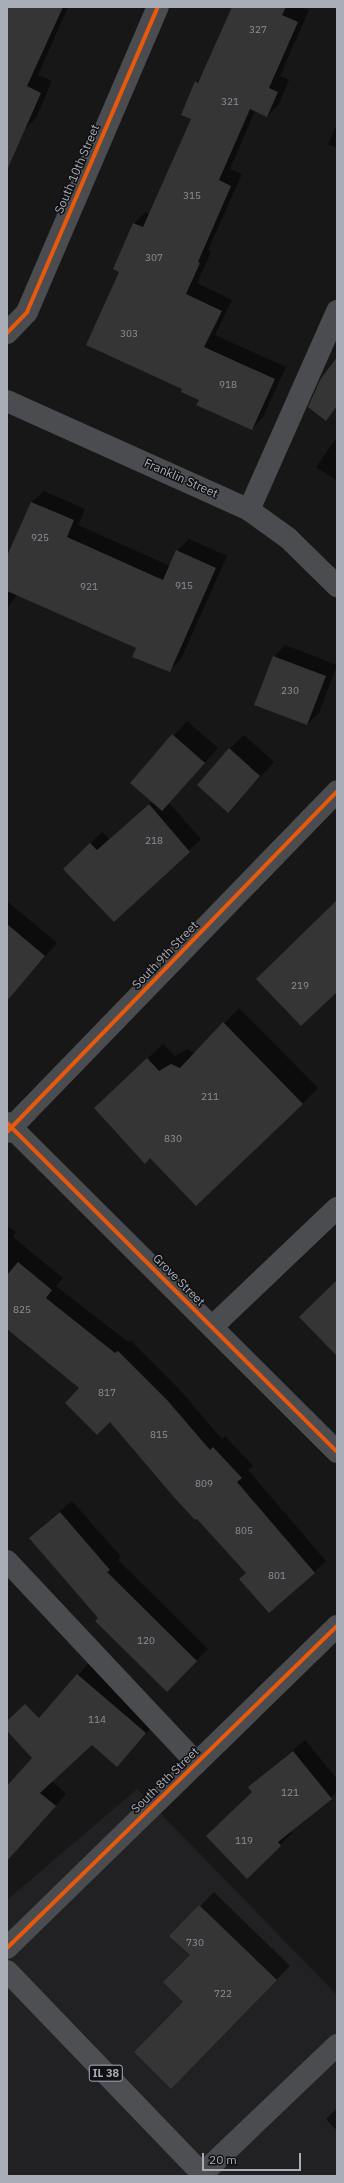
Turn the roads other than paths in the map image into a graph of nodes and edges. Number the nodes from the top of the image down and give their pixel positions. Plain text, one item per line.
1 (158, 7) edge
2 (337, 312) edge
3 (7, 333) edge
4 (7, 401) edge
5 (249, 510) junction
6 (337, 586) edge
7 (337, 792) edge
8 (9, 1127) edge
9 (337, 1208) edge
10 (212, 1327) junction
11 (337, 1452) edge
12 (7, 1561) edge
13 (337, 1626) edge
14 (197, 1763) junction
15 (7, 1948) edge
16 (7, 1971) edge
17 (337, 2045) edge
18 (202, 2175) edge

1 - 3 street, South 10th Street
2 - 5 street
4 - 5 street, Franklin Street
5 - 6 street, Franklin Street
7 - 8 street, South 9th Street
8 - 10 street, Grove Street
9 - 10 street
10 - 11 street, Grove Street
12 - 14 street
13 - 14 street, South 8th Street
14 - 15 street, South 8th Street
16 - 18 main road, IL 38
17 - 18 street

